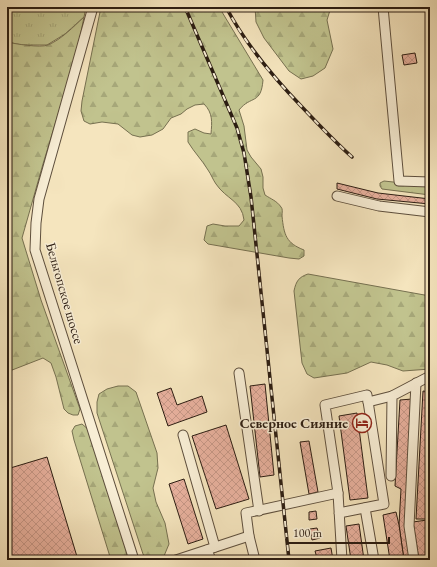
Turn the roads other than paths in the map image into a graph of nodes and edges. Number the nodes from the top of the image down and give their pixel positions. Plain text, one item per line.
1 (93, 7) edge
2 (383, 7) edge
3 (430, 182) edge
4 (337, 196) dead end
5 (430, 212) edge
6 (239, 373) dead end
7 (430, 376) edge
8 (416, 383) junction
9 (392, 396) junction
10 (368, 402) junction
11 (182, 435) dead end
12 (391, 476) dead end
13 (338, 493) junction
14 (365, 508) junction
15 (259, 511) junction
16 (339, 513) junction
17 (249, 536) junction
18 (211, 549) junction
19 (134, 560) edge
20 (176, 560) edge
21 (211, 560) edge
22 (255, 560) edge
23 (342, 560) edge
24 (374, 560) edge
25 (414, 560) edge

1 - 19 street, Бельгопское шоссе
2 - 3 street
4 - 5 street
6 - 15 street
7 - 8 street
8 - 9 street
8 - 25 street
9 - 10 street
9 - 12 street
10 - 13 street
10 - 14 street
11 - 18 street
13 - 15 street
13 - 16 street
14 - 16 street
14 - 24 street
15 - 17 street
16 - 23 street
17 - 18 street
17 - 22 street
18 - 20 street
18 - 21 street

